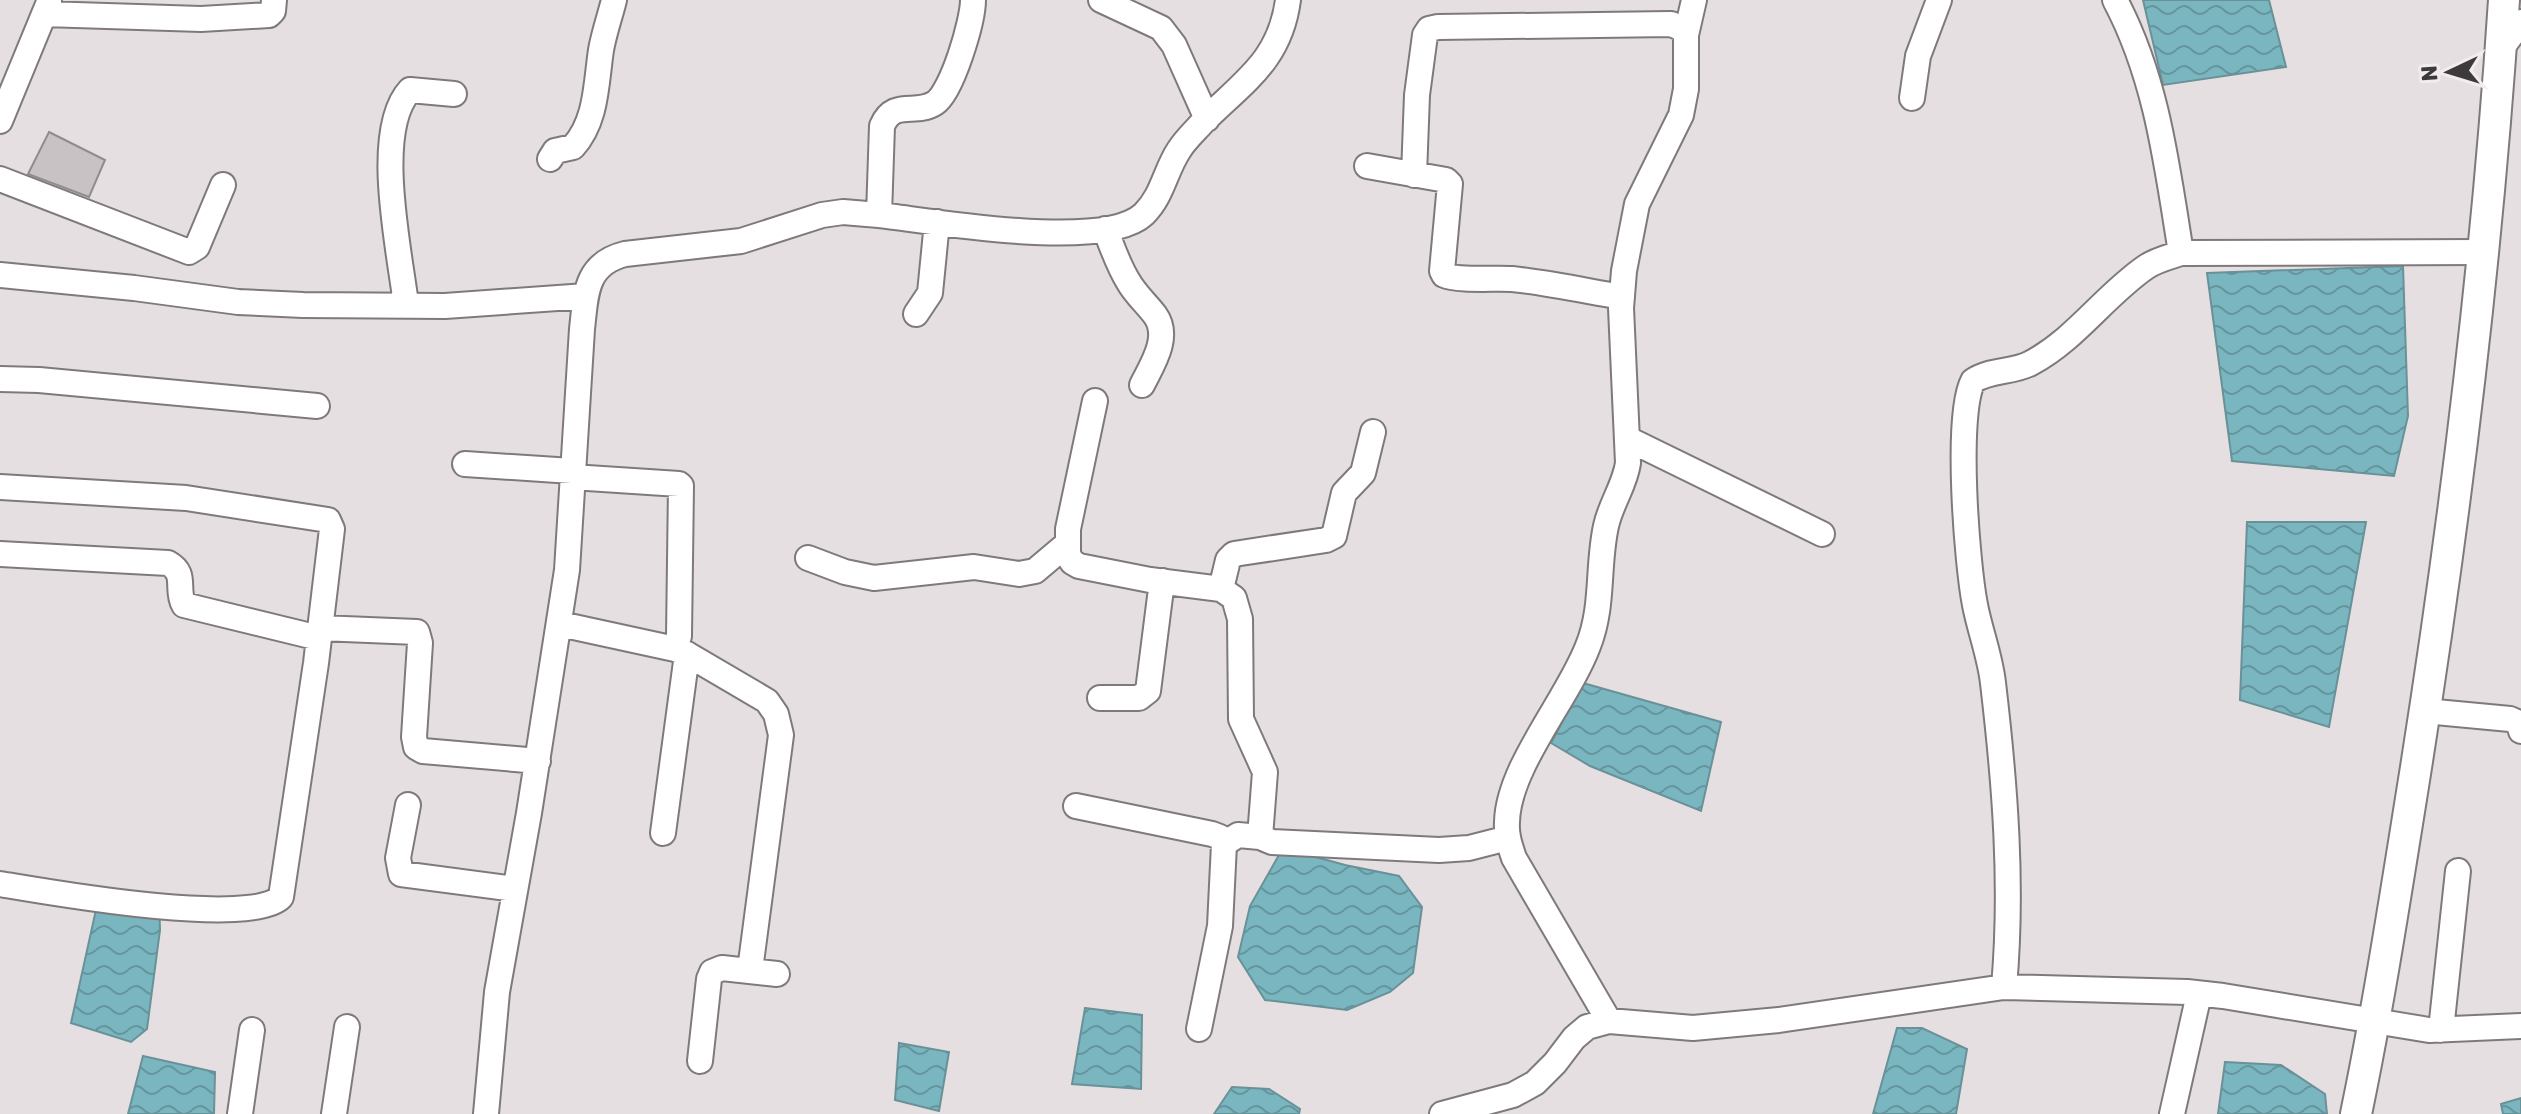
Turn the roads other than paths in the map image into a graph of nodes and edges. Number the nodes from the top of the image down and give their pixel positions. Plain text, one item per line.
1 (274, 0) edge
2 (614, 0) edge
3 (973, 0) edge
4 (1101, 0) edge
5 (1288, 0) edge
6 (1694, 0) edge
7 (1939, 0) edge
8 (2115, 0) edge
9 (2504, 0) edge
10 (46, 7) edge
11 (2521, 22) edge
12 (1686, 35) junction
13 (2501, 49) junction
14 (6, 88) edge
15 (454, 94) dead end
16 (1912, 98) dead end
17 (1207, 119) junction
18 (0, 121) edge
19 (550, 159) dead end
20 (1367, 166) dead end
21 (1414, 175) junction
22 (0, 179) edge
23 (223, 185) dead end
24 (879, 215) junction
25 (937, 222) junction
26 (1105, 229) junction
27 (2482, 252) junction
28 (2181, 253) junction
29 (0, 275) edge
30 (586, 296) junction
31 (1622, 297) junction
32 (406, 305) junction
33 (916, 314) dead end
34 (0, 379) edge
35 (1142, 385) dead end
36 (1095, 401) dead end
37 (317, 406) dead end
38 (1373, 432) dead end
39 (1628, 439) junction
40 (465, 464) dead end
41 (572, 474) junction
42 (0, 487) edge
43 (1822, 534) dead end
44 (1067, 544) junction
45 (0, 554) edge
46 (808, 558) dead end
47 (1162, 581) junction
48 (1221, 589) junction
49 (560, 624) junction
50 (319, 633) junction
51 (681, 651) junction
52 (1100, 698) dead end
53 (2425, 711) junction
54 (2521, 731) edge
55 (538, 761) junction
56 (408, 805) dead end
57 (1076, 806) dead end
58 (663, 833) dead end
59 (1260, 837) junction
60 (1508, 838) junction
61 (1224, 844) junction
62 (2458, 871) dead end
63 (0, 884) edge
64 (514, 889) junction
65 (750, 970) junction
66 (777, 974) dead end
67 (2004, 987) junction
68 (2199, 994) junction
69 (1609, 1021) junction
70 (2376, 1021) junction
71 (2521, 1026) edge
72 (347, 1027) dead end
73 (1199, 1029) dead end
74 (252, 1030) dead end
75 (2441, 1030) junction
76 (700, 1061) dead end
77 (240, 1114) edge
78 (334, 1114) edge
79 (486, 1114) edge
80 (1442, 1114) edge
81 (2172, 1114) edge
82 (2356, 1114) edge

1 - 10 street
2 - 19 street
3 - 24 street
4 - 17 street
5 - 17 street
6 - 12 street
7 - 16 street
8 - 28 street
9 - 13 main road
10 - 14 street
11 - 13 street
12 - 21 street
12 - 31 street
13 - 27 main road
14 - 18 street
15 - 32 street
17 - 26 street
20 - 21 street
21 - 31 street
22 - 23 street
24 - 25 street
24 - 30 street
25 - 26 street
25 - 33 street
26 - 35 street
27 - 28 street
27 - 53 main road
28 - 67 street
29 - 32 street
30 - 32 street
30 - 41 street
31 - 39 street
34 - 37 street
36 - 44 street
38 - 48 street
39 - 43 street
39 - 60 street
40 - 41 street
41 - 49 street
41 - 51 street
42 - 50 street
44 - 46 street
44 - 47 street
45 - 50 street
47 - 48 street
47 - 52 street
48 - 59 street
49 - 51 street
49 - 55 street
50 - 55 street
50 - 63 street
51 - 58 street
51 - 65 street
53 - 54 street
53 - 70 main road
55 - 64 street
56 - 64 street
57 - 61 street
59 - 60 street
59 - 61 street
60 - 69 street
61 - 73 street
62 - 75 street
64 - 79 street
65 - 66 street
65 - 76 street
67 - 68 street
67 - 69 street
68 - 70 street
68 - 81 street
69 - 80 street
70 - 75 street
70 - 82 main road
71 - 75 street
72 - 78 street
74 - 77 street

